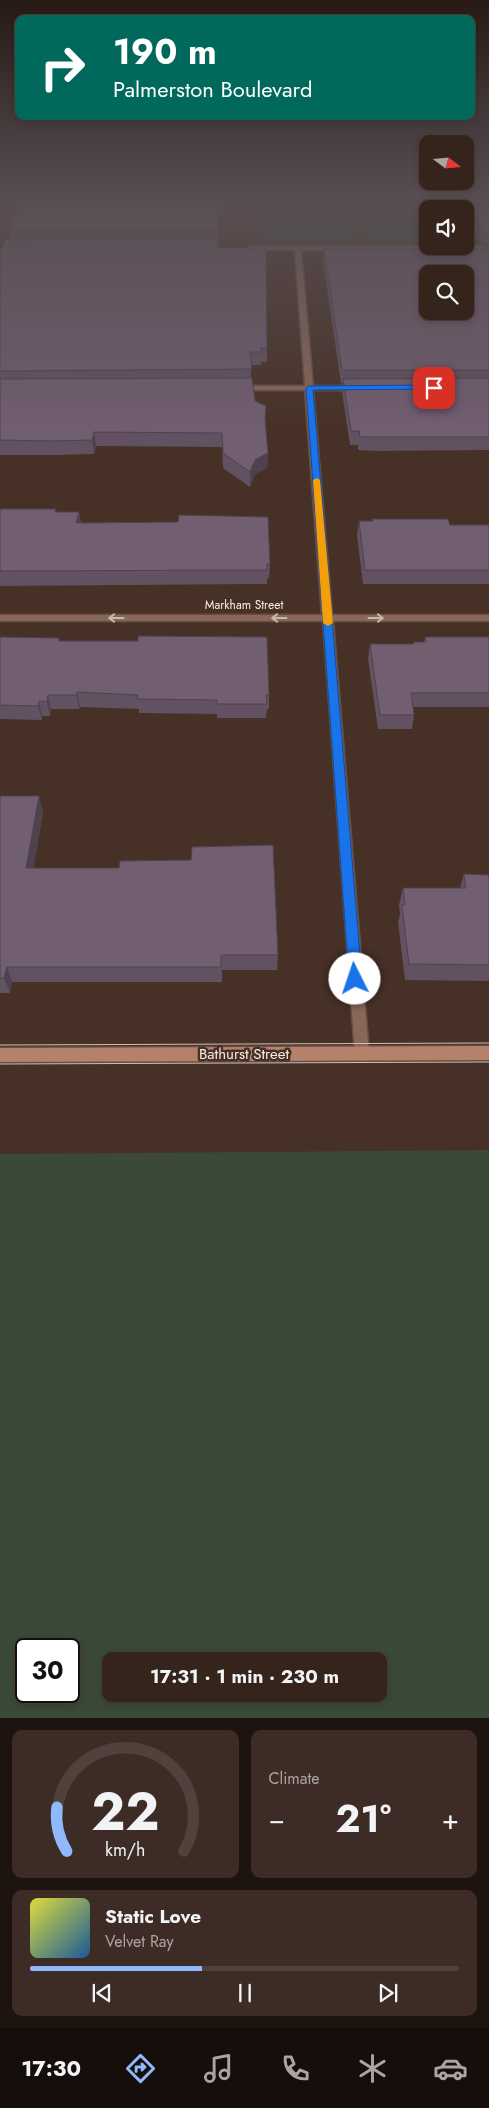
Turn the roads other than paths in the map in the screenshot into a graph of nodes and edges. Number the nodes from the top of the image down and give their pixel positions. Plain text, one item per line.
1 (300, 274) edge
2 (224, 388) edge
3 (309, 388) junction
4 (365, 388) edge
5 (0, 618) edge
6 (328, 618) junction
7 (489, 618) edge
8 (362, 1054) junction
9 (489, 1054) edge
10 (0, 1055) edge

1 - 3 street
2 - 3 street
3 - 4 street
3 - 6 street
6 -> 5 street, Markham Street
6 -> 7 street, Markham Street
6 - 8 street
8 - 9 main road, Bathurst Street
8 - 10 main road, Bathurst Street

